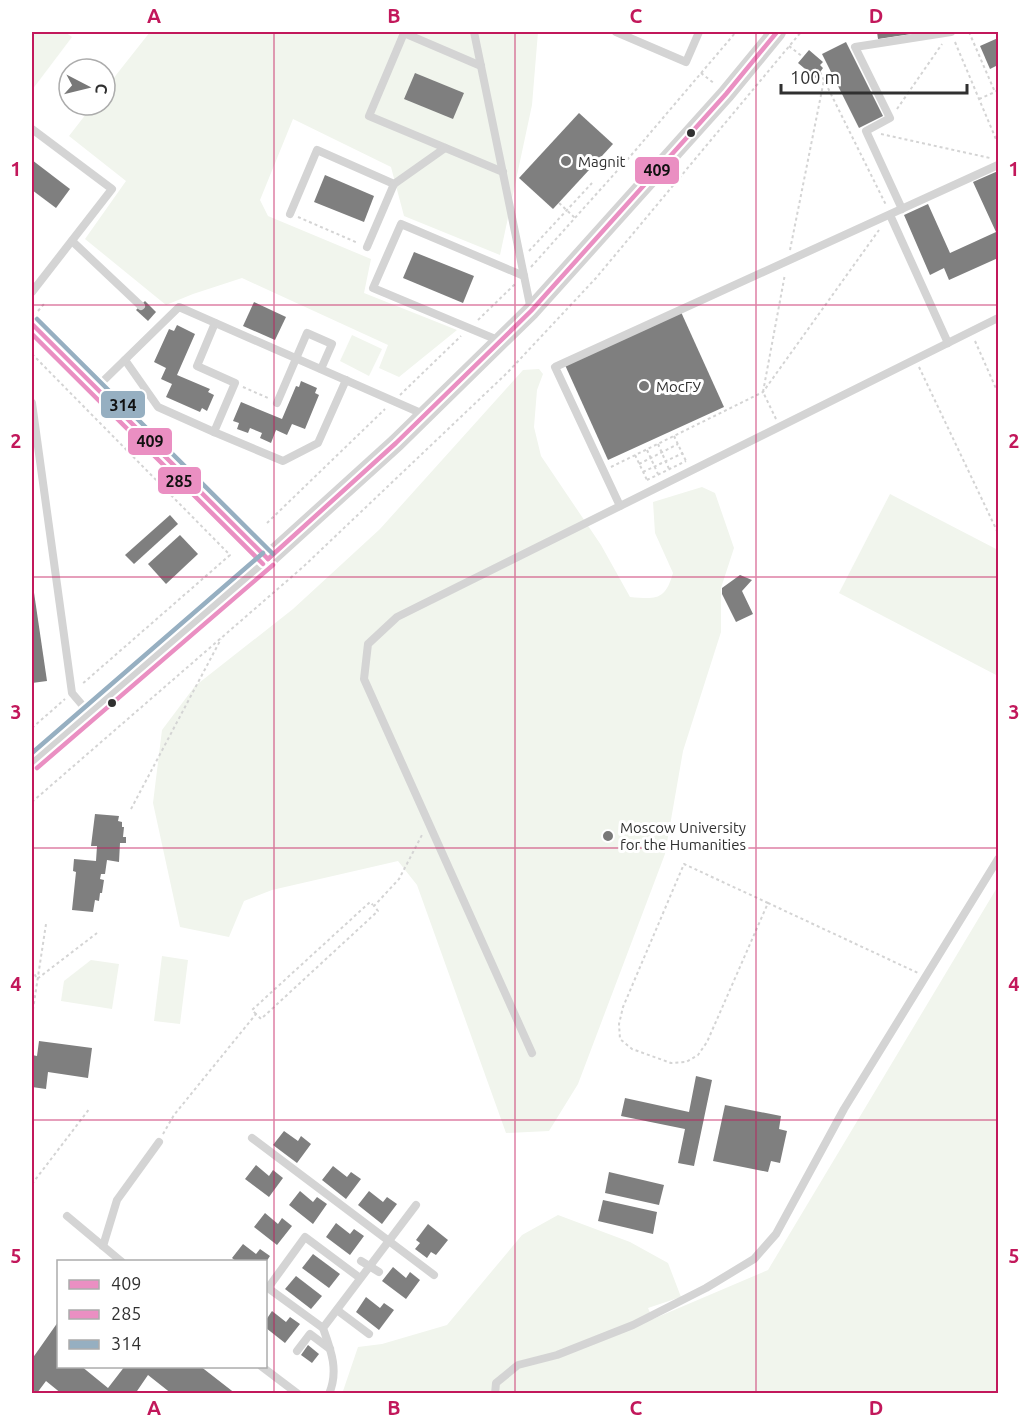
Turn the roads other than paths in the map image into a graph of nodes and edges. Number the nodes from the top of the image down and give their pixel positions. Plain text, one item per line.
1 (474, 32) edge
2 (616, 32) edge
3 (699, 32) edge
4 (777, 32) edge
5 (951, 32) edge
6 (481, 66) junction
7 (32, 129) edge
8 (445, 148) junction
9 (999, 165) edge
10 (503, 172) junction
11 (394, 184) junction
12 (902, 209) junction
13 (290, 214) road end
14 (890, 215) junction
15 (72, 241) junction
16 (367, 247) road end
17 (524, 276) junction
18 (32, 292) edge
19 (141, 306) dead end
20 (531, 311) junction
21 (999, 318) edge
22 (215, 323) junction
23 (32, 324) edge
24 (500, 341) junction
25 (948, 343) junction
26 (296, 358) junction
27 (125, 360) junction
28 (321, 369) junction
29 (346, 380) junction
30 (96, 388) junction
31 (32, 403) edge
32 (277, 403) road end
33 (425, 415) junction
34 (214, 432) junction
35 (620, 506) junction
36 (268, 559) junction
37 (89, 713) junction
38 (32, 762) edge
39 (999, 859) edge
40 (532, 1053) dead end
41 (252, 1138) dead end
42 (159, 1142) road end
43 (416, 1205) dead end
44 (67, 1216) dead end
45 (389, 1241) junction
46 (103, 1246) junction
47 (120, 1260) edge
48 (361, 1261) dead end
49 (370, 1266) junction
50 (379, 1272) dead end
51 (434, 1275) dead end
52 (360, 1278) junction
53 (337, 1310) junction
54 (323, 1328) junction
55 (369, 1334) dead end
56 (331, 1350) junction
57 (297, 1351) dead end
58 (264, 1368) edge
59 (298, 1394) edge
60 (329, 1394) edge
61 (495, 1394) edge

1 - 6 lane
2 - 3 lane
4 - 20 street
5 - 12 lane
6 - 8 lane
6 - 10 lane
7 - 15 lane
8 - 10 lane
8 - 11 lane
9 - 12 lane
10 - 17 lane
11 - 13 lane
11 - 16 lane
12 - 14 lane
14 - 25 lane
14 - 35 lane
15 - 18 lane
15 - 19 lane
17 - 20 lane
17 - 24 lane
20 - 24 street
21 - 25 lane
22 - 26 lane
22 - 27 lane
22 - 34 lane
23 - 30 street
24 - 33 street
25 - 35 lane
26 - 28 lane
26 - 28 lane
26 - 32 lane
27 - 30 lane
27 - 34 lane
28 - 29 lane
29 - 33 lane
29 - 34 lane
30 - 36 street
31 - 37 lane
33 - 36 street
35 - 40 lane
36 - 37 street
37 - 38 street
39 - 61 lane
41 - 45 lane
42 - 46 lane
43 - 45 lane
44 - 46 lane
45 - 49 lane
45 - 51 lane
46 - 47 lane
48 - 49 lane
49 - 50 lane
49 - 52 lane
52 - 53 lane
52 - 54 lane
53 - 54 lane
53 - 55 lane
54 - 56 lane
56 - 57 lane
56 - 60 lane
58 - 59 lane

